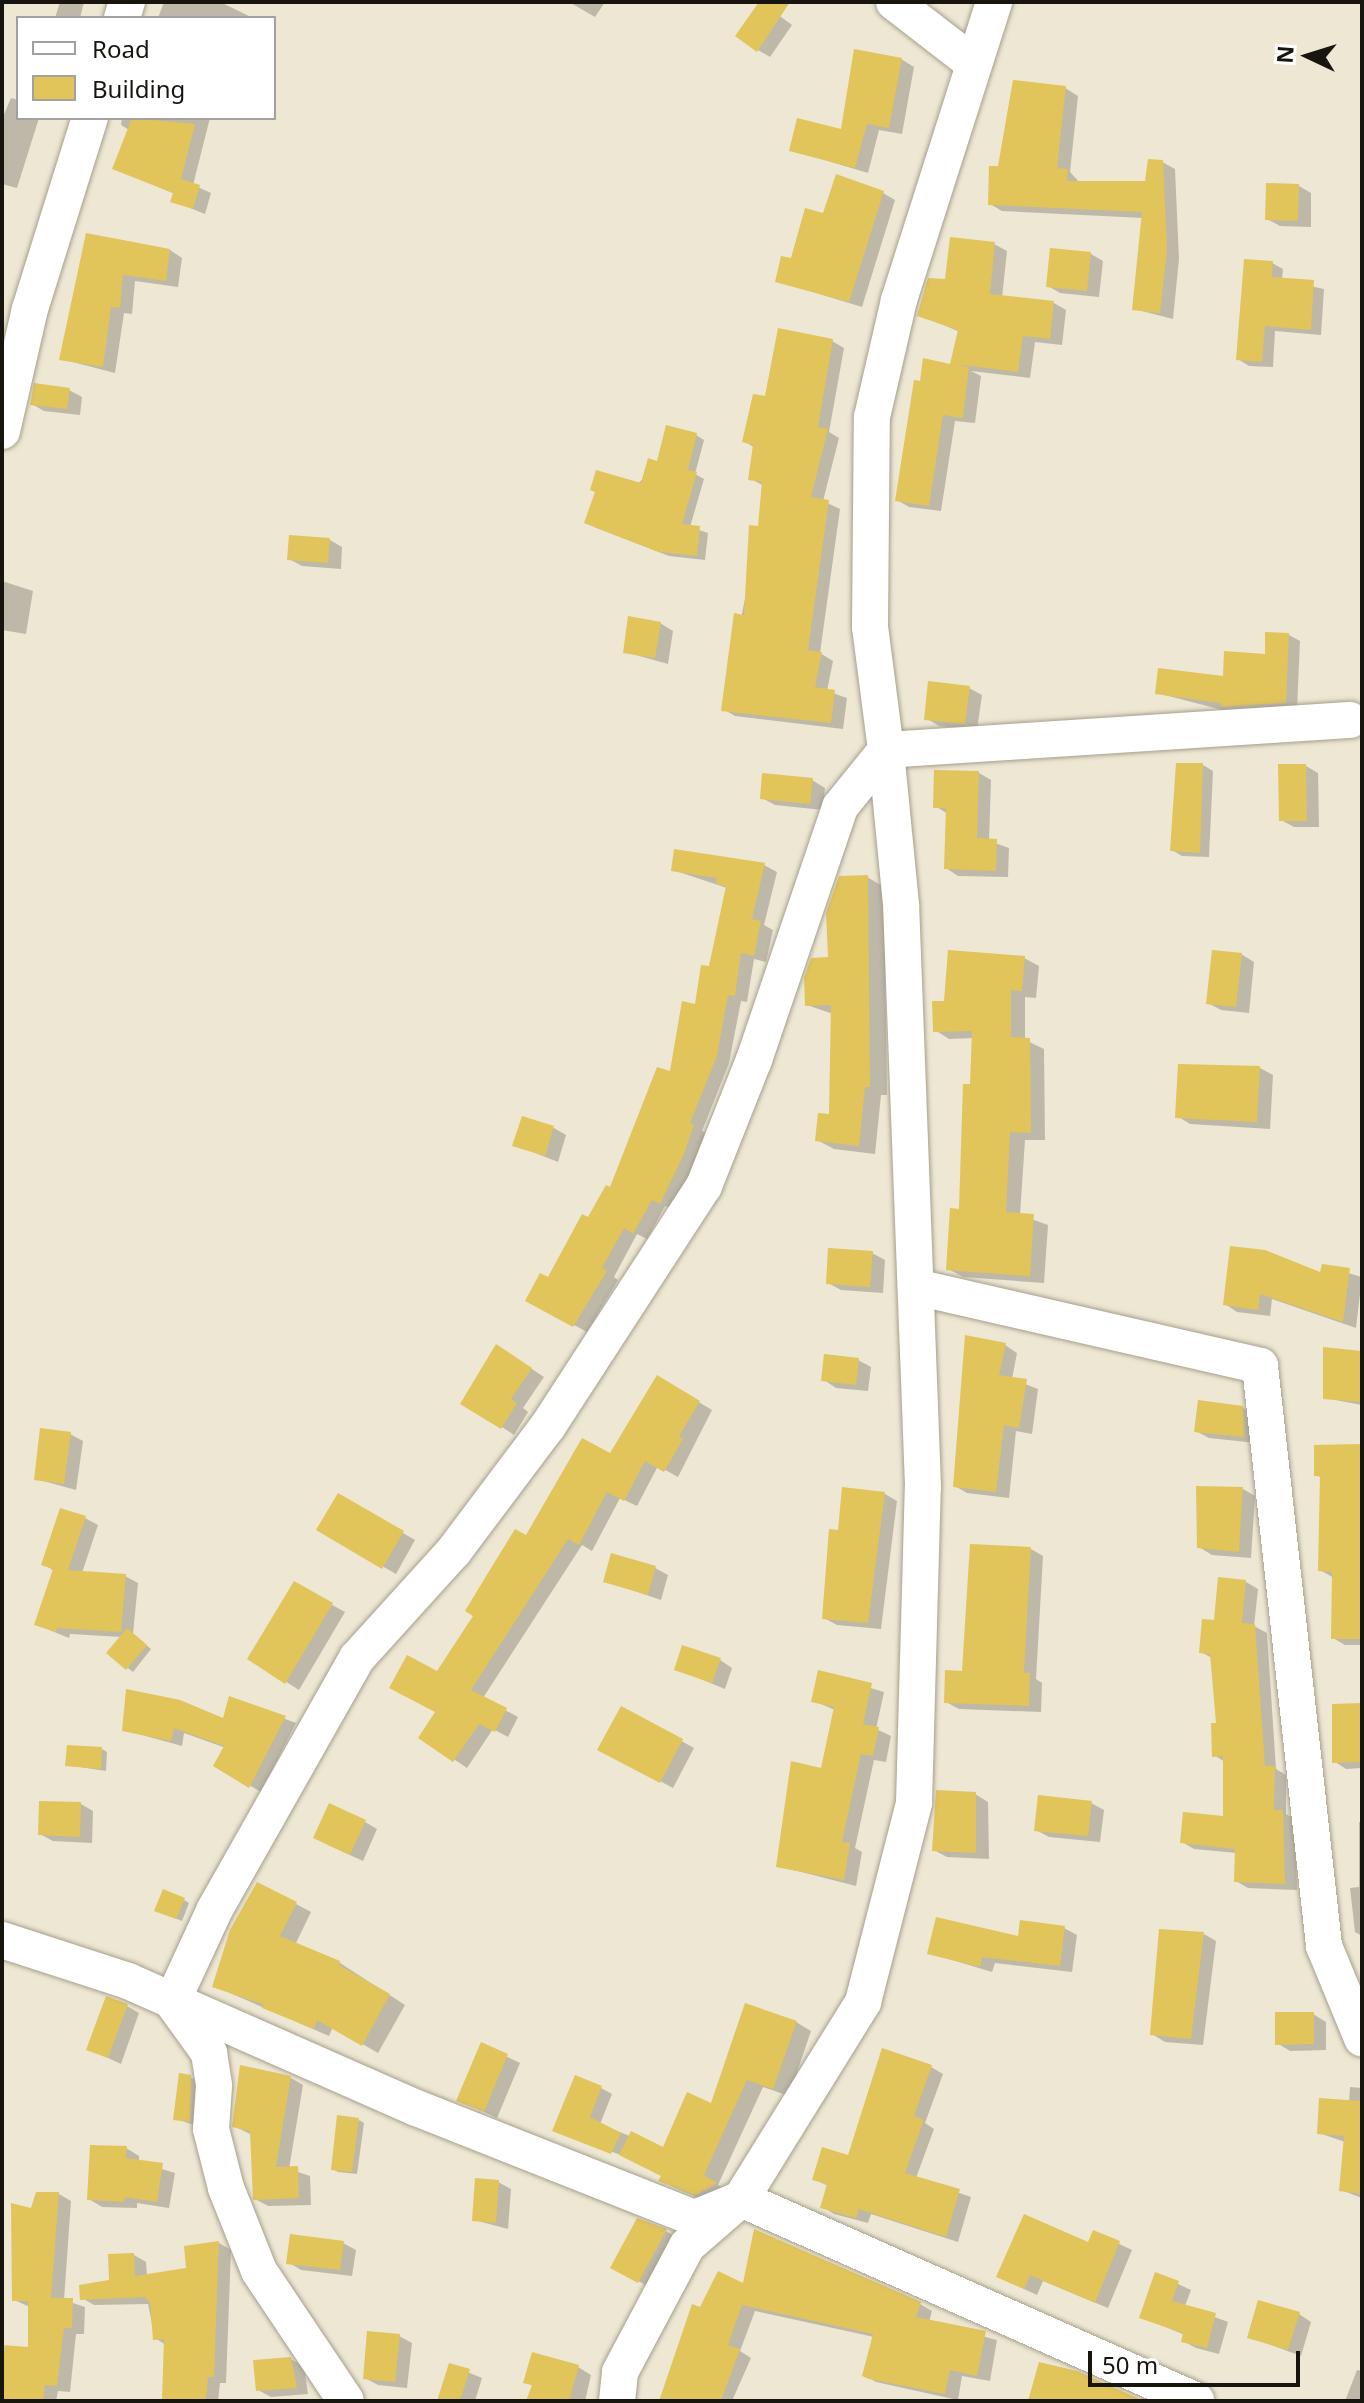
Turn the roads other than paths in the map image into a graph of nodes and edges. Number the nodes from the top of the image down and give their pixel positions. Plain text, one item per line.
1 (894, 2) edge
2 (994, 2) edge
3 (973, 63) junction
4 (89, 120) edge
5 (16, 306) edge
6 (2, 431) edge
7 (1350, 720) dead end
8 (886, 750) junction
9 (916, 1287) junction
10 (2, 1940) edge
11 (172, 2002) junction
12 (1362, 2038) edge
13 (741, 2199) junction
14 (346, 2401) edge
15 (617, 2401) edge
16 (1196, 2401) edge

1 - 3 street
2 - 3 street
3 - 8 street
4 - 5 street
5 - 6 street
7 - 8 street
8 - 9 street
8 - 11 street
9 - 12 street
9 - 13 street
10 - 11 street
11 - 13 street
11 - 14 street
13 - 15 street
13 - 16 street

